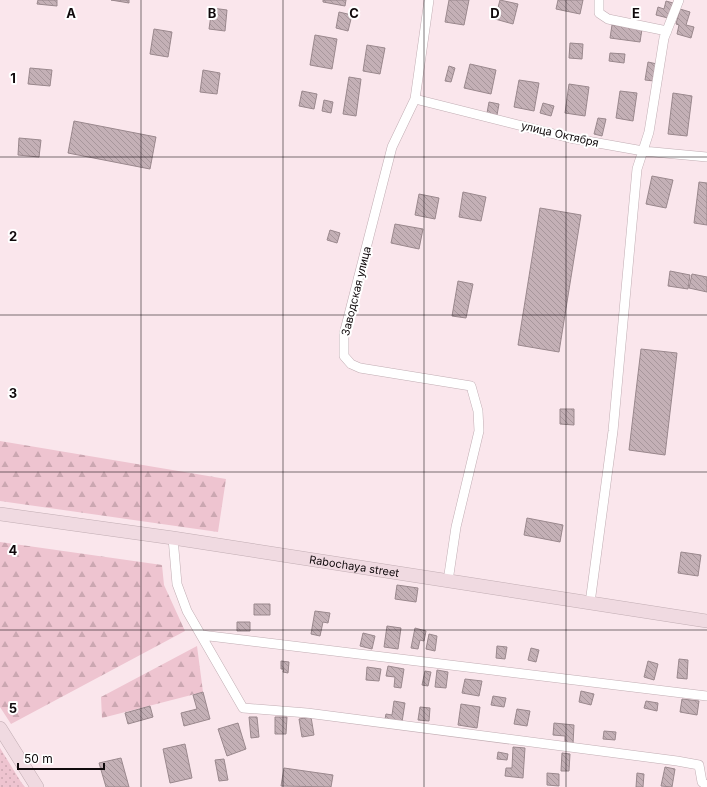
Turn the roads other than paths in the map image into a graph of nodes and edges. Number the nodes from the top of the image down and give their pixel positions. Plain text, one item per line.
1 (429, 0) edge
2 (599, 0) edge
3 (679, 0) edge
4 (667, 31) junction
5 (415, 99) junction
6 (643, 151) junction
7 (707, 157) edge
8 (0, 514) edge
9 (173, 538) junction
10 (448, 581) junction
11 (590, 603) junction
12 (707, 621) edge
13 (201, 635) junction
14 (707, 696) edge
15 (0, 728) edge
16 (707, 786) edge
17 (37, 787) edge

1 - 5 street, Заводская улица
2 - 4 street
3 - 4 street
4 - 6 street
5 - 6 street, улица Октября
5 - 10 street, Заводская улица
6 - 7 street, улица Октября
6 - 11 street
8 - 9 street, Rabochaya street
9 - 10 street, Rabochaya street
9 - 13 street
10 - 11 street, Rabochaya street
11 - 12 street, Rabochaya street
13 - 14 street
13 - 16 street
15 - 17 street

